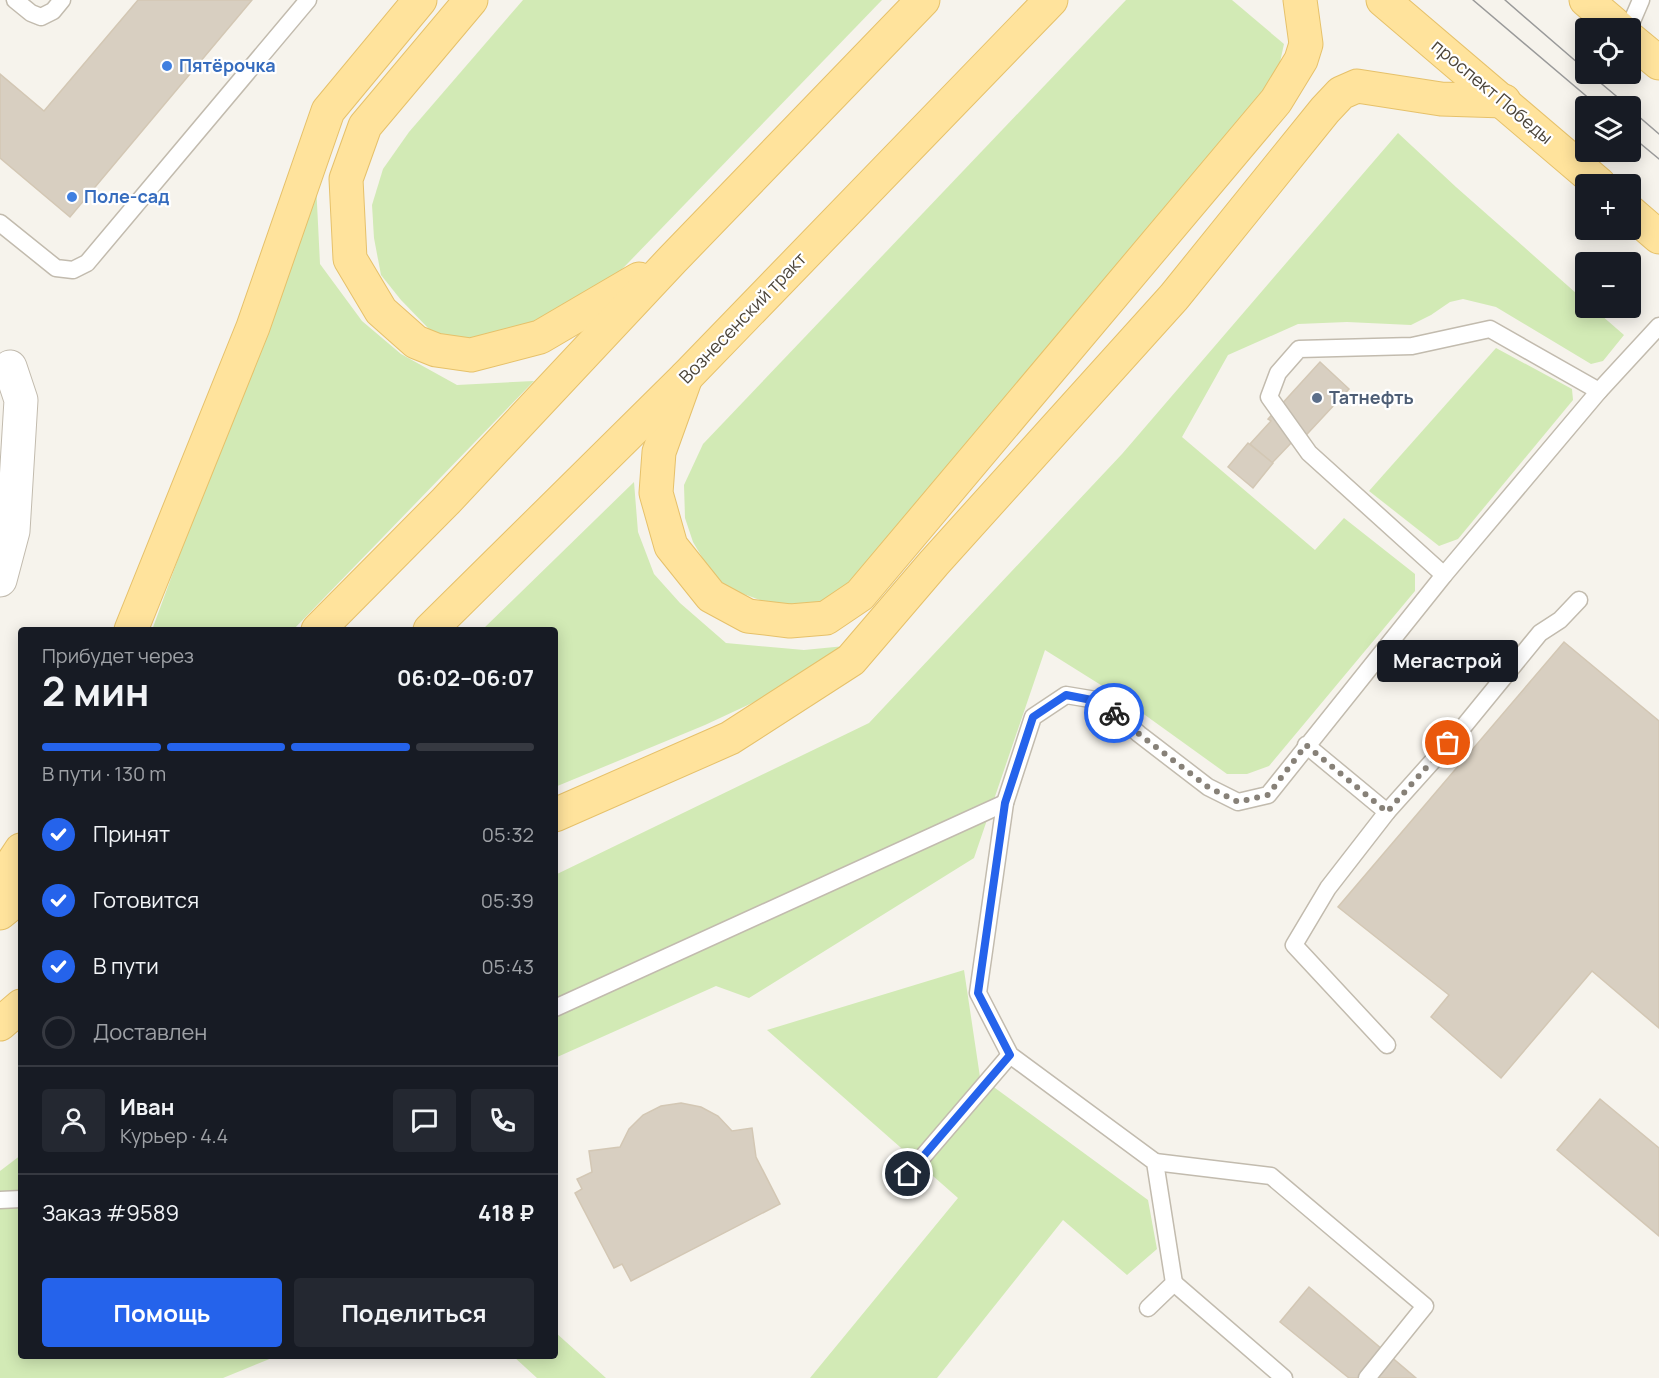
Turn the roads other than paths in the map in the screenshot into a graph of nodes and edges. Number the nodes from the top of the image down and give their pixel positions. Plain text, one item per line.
1 (15, 0) edge
2 (62, 0) edge
3 (308, 0) edge
4 (420, 0) edge
5 (471, 0) edge
6 (923, 0) edge
7 (1051, 0) edge
8 (1300, 0) edge
9 (1383, 0) edge
10 (1586, 0) edge
11 (1641, 0) edge
12 (1607, 18) edge
13 (1633, 18) edge
14 (1641, 48) edge
15 (1659, 63) edge
16 (1504, 101) junction
17 (1588, 174) edge
18 (1641, 221) edge
19 (0, 223) edge
20 (1659, 237) edge
21 (672, 260) junction
22 (1659, 326) edge
23 (5, 362) edge
24 (686, 377) junction
25 (1599, 391) junction
26 (1444, 575) junction
27 (0, 580) edge
28 (1579, 600) dead end
29 (132, 627) edge
30 (321, 627) edge
31 (433, 627) edge
32 (1306, 745) junction
33 (1005, 803) junction
34 (1387, 812) junction
35 (558, 814) edge
36 (18, 855) edge
37 (0, 882) edge
38 (18, 898) edge
39 (0, 913) edge
40 (558, 1007) edge
41 (18, 1009) edge
42 (0, 1024) edge
43 (18, 1031) edge
44 (0, 1040) edge
45 (1387, 1045) dead end
46 (1010, 1055) junction
47 (1155, 1162) junction
48 (908, 1174) dead end
49 (18, 1198) edge
50 (0, 1200) edge
51 (1174, 1283) junction
52 (1148, 1308) dead end
53 (1284, 1378) edge
54 (1367, 1378) edge

1 - 2 lane
3 - 19 lane
4 - 29 main road
5 - 21 main road
6 - 21 main road
7 - 24 main road, Вознесенский тракт
8 - 24 main road
9 - 16 main road, проспект Победы
10 - 12 main road
11 - 13 lane
14 - 15 main road
16 - 17 main road, проспект Победы
16 - 35 main road
18 - 20 main road
21 - 30 main road
22 - 25 lane
23 - 27 street
24 - 31 main road, Вознесенский тракт
25 - 26 lane
25 - 26 lane
26 - 32 lane
28 - 34 lane
32 - 33 lane
32 - 34 lane
33 - 40 lane
33 - 46 lane
34 - 45 lane
36 - 37 main road
38 - 39 main road
41 - 42 main road
43 - 44 main road
46 - 47 lane
46 - 48 lane
47 - 51 lane
47 - 54 lane
49 - 50 lane
51 - 52 lane
51 - 53 lane

